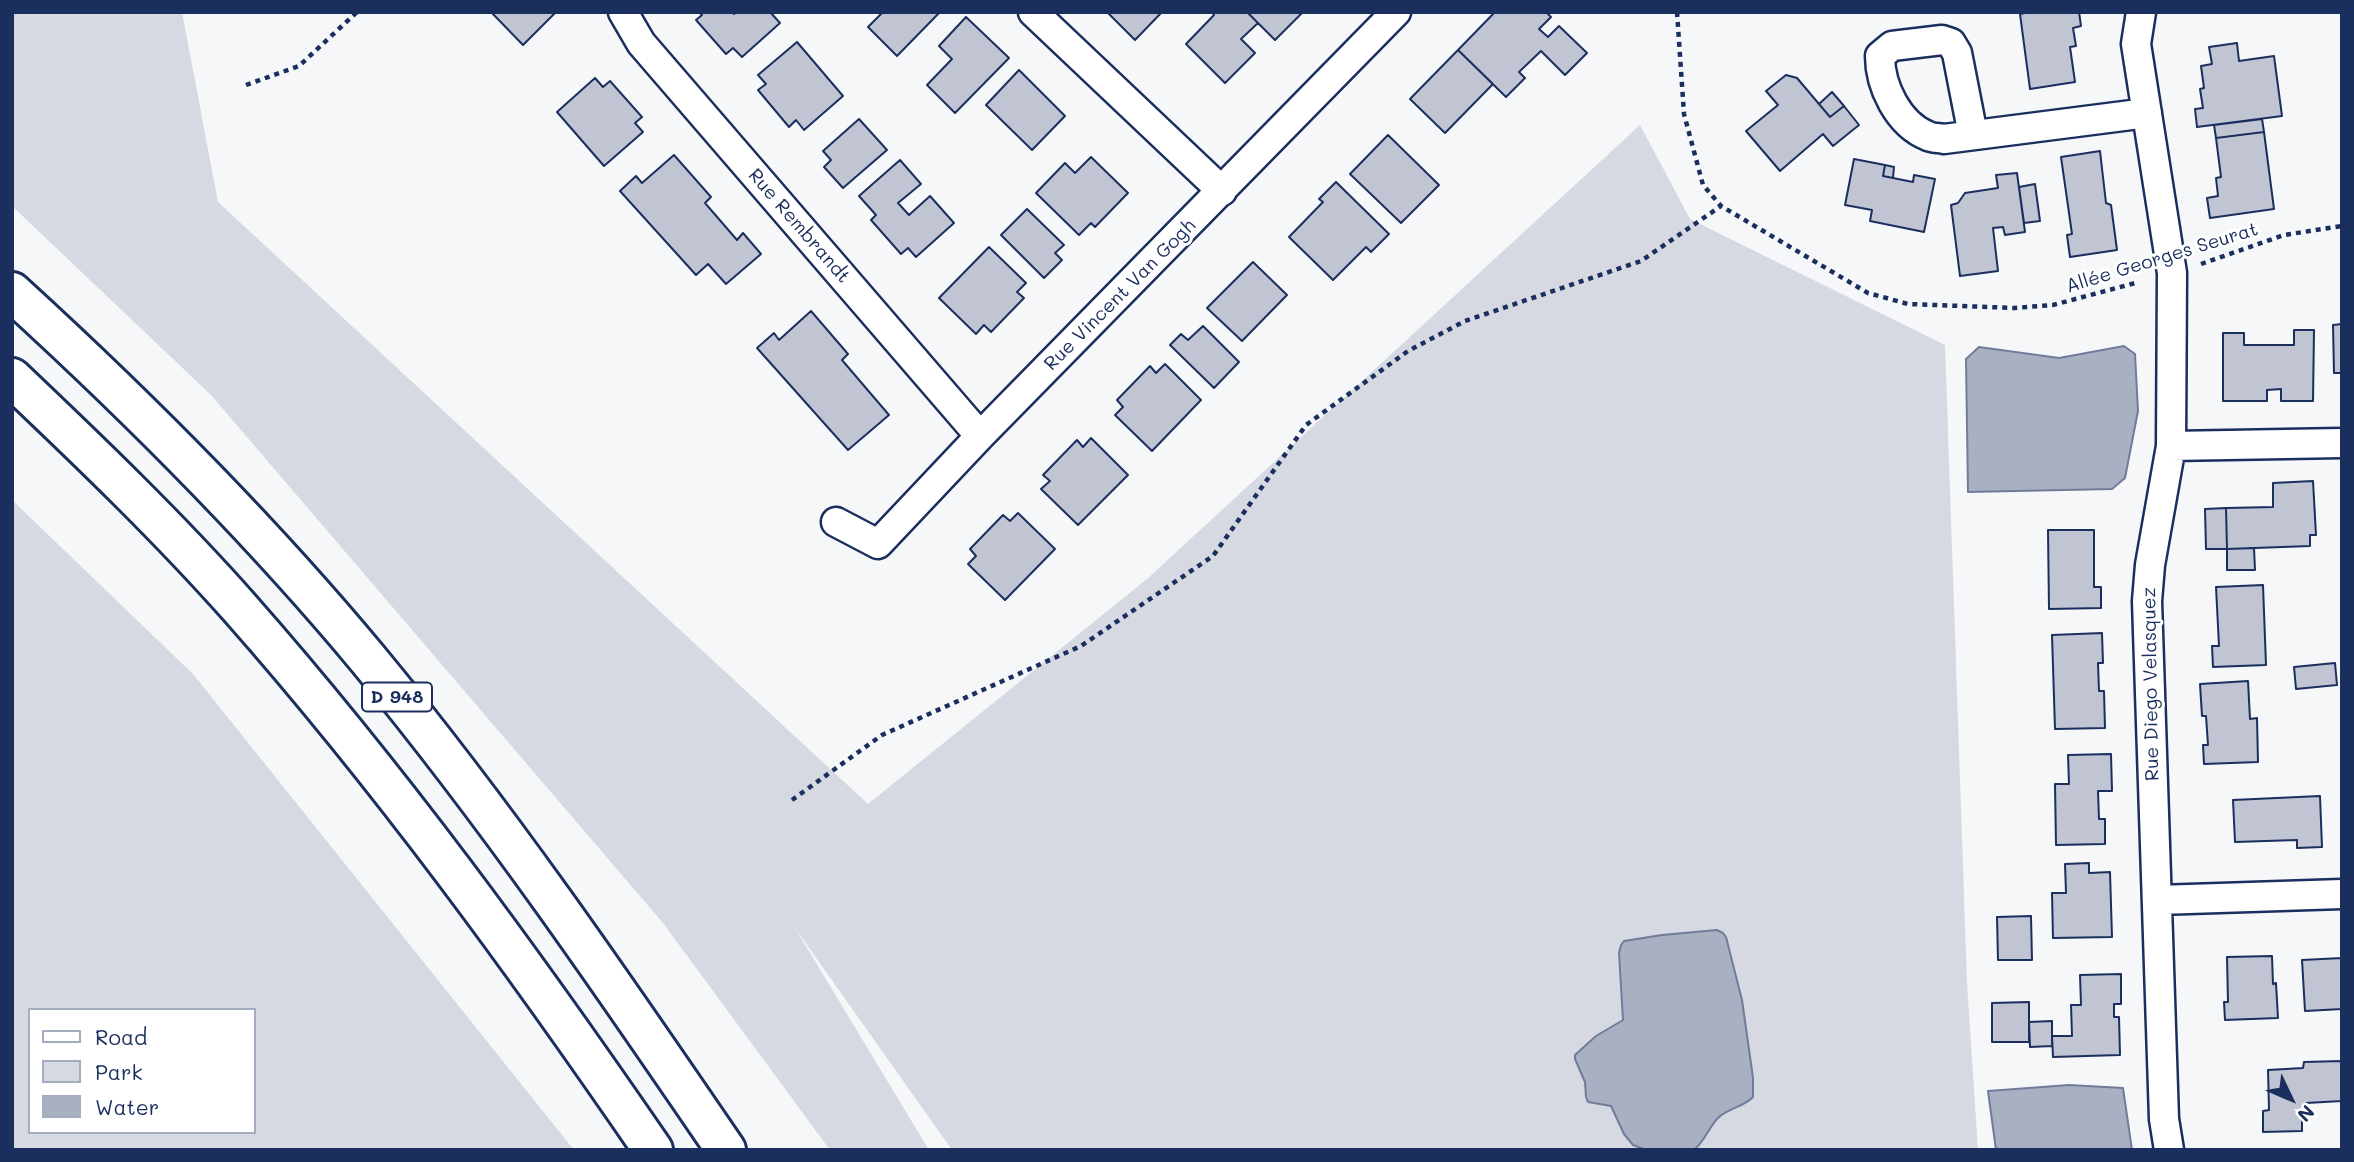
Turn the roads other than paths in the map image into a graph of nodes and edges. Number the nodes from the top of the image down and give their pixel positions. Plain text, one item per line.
1 (623, 12) edge
2 (1033, 12) edge
3 (1396, 12) edge
4 (2141, 12) edge
5 (2147, 113) junction
6 (1973, 135) dead end
7 (1222, 191) junction
8 (12, 292) edge
9 (12, 378) edge
10 (980, 436) junction
11 (2342, 443) edge
12 (2171, 446) junction
13 (836, 522) dead end
14 (2342, 894) edge
15 (2158, 900) junction
16 (653, 1150) edge
17 (726, 1150) edge
18 (2169, 1150) edge

1 - 10 street, Rue Rembrandt
2 - 7 street
3 - 7 street, Rue Vincent Van Gogh
4 - 5 street, Rue Diego Velasquez
5 - 6 street
5 - 12 street, Rue Diego Velasquez
7 - 10 street, Rue Vincent Van Gogh
8 - 17 highway, D 948
9 - 16 highway, D 948
10 - 13 street, Rue Vincent Van Gogh
11 - 12 street
12 - 15 street, Rue Diego Velasquez
14 - 15 street
15 - 18 street, Rue Diego Velasquez

